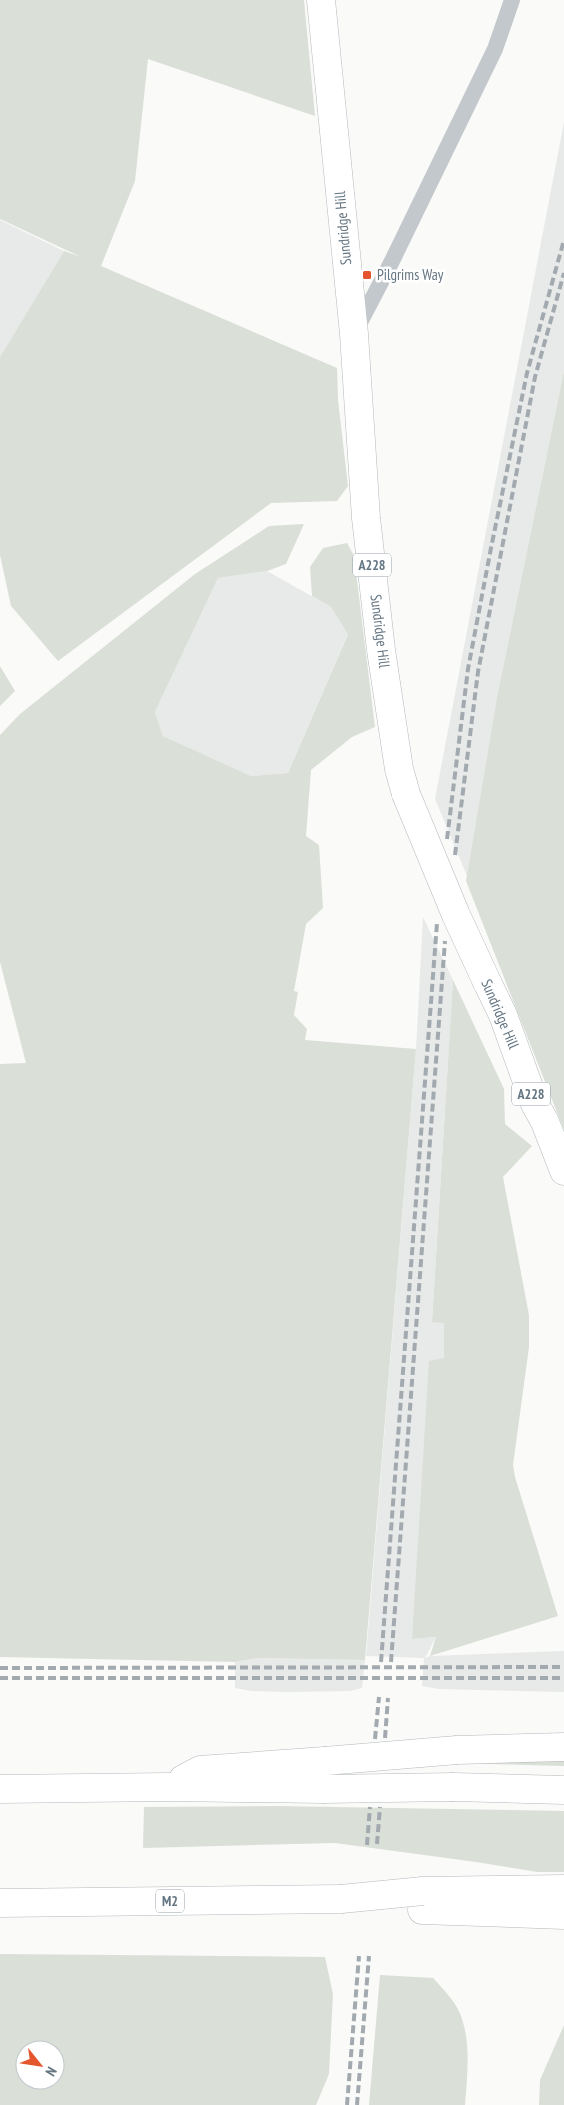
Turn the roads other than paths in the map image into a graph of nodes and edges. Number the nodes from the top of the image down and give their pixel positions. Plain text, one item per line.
1 (322, 0) edge
2 (512, 0) edge
3 (354, 334) junction
4 (564, 1170) edge
5 (564, 1747) edge
6 (168, 1787) junction
7 (0, 1789) edge
8 (564, 1790) edge
9 (564, 1889) edge
10 (422, 1900) junction
11 (0, 1903) edge
12 (564, 1915) edge

1 - 3 highway, Sundridge Hill / A228
2 - 3 street
3 - 4 highway, Sundridge Hill / A228, bridge
5 - 6 highway, bridge
6 - 7 highway
6 - 8 highway, bridge
9 - 10 highway, M2
10 - 11 highway, M2, bridge
10 - 12 highway, M2

